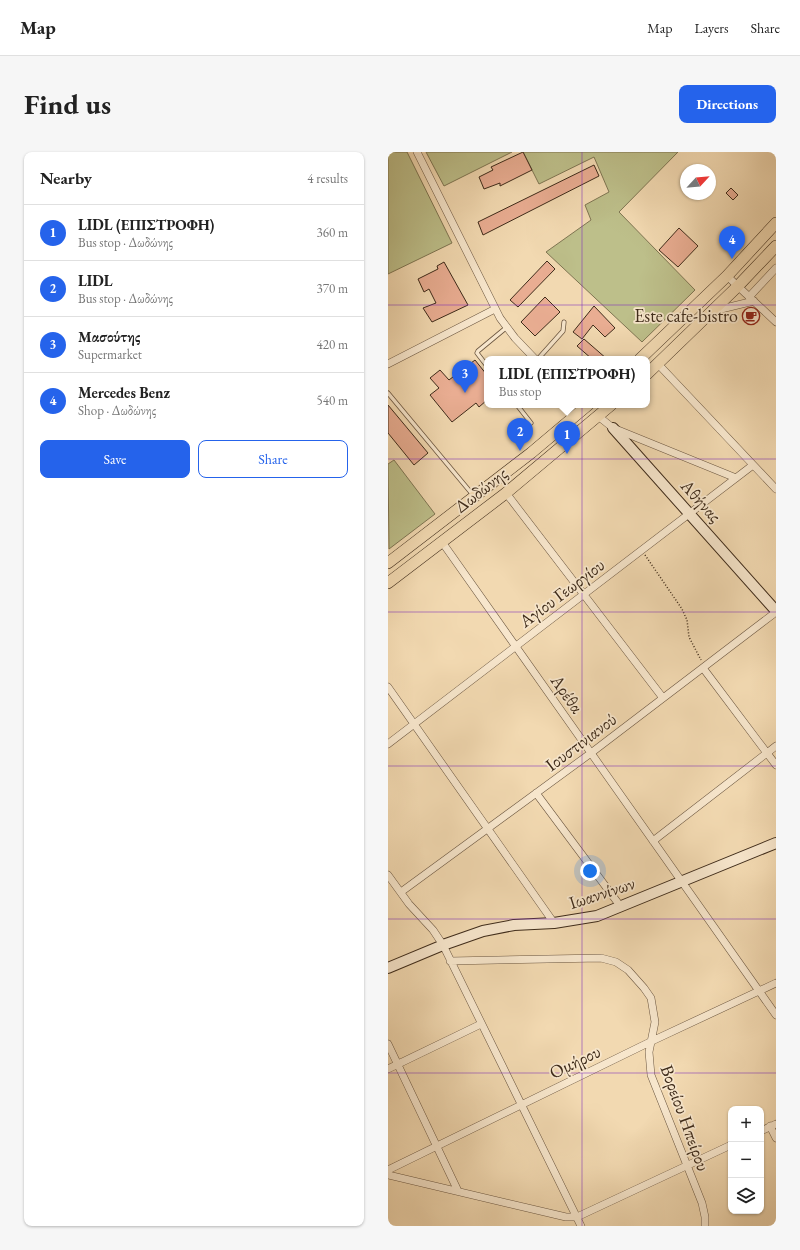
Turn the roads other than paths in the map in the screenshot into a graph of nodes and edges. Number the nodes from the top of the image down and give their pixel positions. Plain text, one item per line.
1 (417, 152) edge
2 (776, 223) edge
3 (776, 246) edge
4 (776, 268) edge
5 (729, 274) junction
6 (740, 284) junction
7 (752, 299) junction
8 (495, 308) junction
9 (713, 311) junction
10 (564, 322) dead end
11 (776, 322) edge
12 (507, 327) junction
13 (533, 356) edge
14 (539, 356) edge
15 (643, 356) edge
16 (484, 362) edge
17 (388, 364) edge
18 (658, 364) junction
19 (650, 371) edge
20 (388, 393) edge
21 (519, 408) edge
22 (582, 408) edge
23 (607, 408) edge
24 (598, 416) junction
25 (531, 423) dead end
26 (613, 428) junction
27 (753, 465) junction
28 (736, 478) junction
29 (776, 489) edge
30 (506, 493) junction
31 (475, 496) junction
32 (690, 514) junction
33 (442, 542) junction
34 (388, 563) edge
35 (388, 583) edge
36 (584, 594) junction
37 (776, 612) edge
38 (516, 646) junction
39 (703, 668) junction
40 (388, 687) edge
41 (664, 698) junction
42 (414, 724) junction
43 (388, 744) edge
44 (776, 746) edge
45 (591, 753) junction
46 (767, 753) junction
47 (776, 765) edge
48 (536, 793) junction
49 (488, 829) junction
50 (653, 841) junction
51 (776, 843) edge
52 (388, 875) edge
53 (682, 882) junction
54 (401, 892) junction
55 (621, 907) junction
56 (554, 923) junction
57 (442, 945) junction
58 (450, 961) junction
59 (388, 968) edge
60 (776, 983) edge
61 (759, 991) junction
62 (776, 1015) edge
63 (481, 1024) junction
64 (652, 1041) junction
65 (388, 1044) edge
66 (398, 1064) junction
67 (388, 1069) edge
68 (522, 1105) junction
69 (773, 1125) edge
70 (764, 1130) edge
71 (776, 1138) edge
72 (728, 1146) edge
73 (437, 1147) junction
74 (686, 1165) junction
75 (388, 1170) edge
76 (388, 1175) edge
77 (458, 1191) junction
78 (577, 1217) junction
79 (581, 1226) edge
80 (705, 1226) edge

1 - 8 street
2 - 5 main road
3 - 6 main road
4 - 7 street
5 - 6 street
5 - 15 main road
6 - 7 street
6 - 9 main road
7 - 9 street
7 - 11 street
8 - 12 street
8 - 17 street
9 - 18 main road
10 - 14 lane
12 - 13 street
12 - 16 lane
18 - 19 main road
18 - 27 street
20 - 31 lane
21 - 25 lane
22 - 31 main road, Δωδώνης
23 - 24 main road, Δωδώνης
24 - 26 street, Αθήνας
24 - 30 main road, Δωδώνης
26 - 28 street
26 - 32 main road, Αθήνας
27 - 28 street, Αγίου Γεωργίου
27 - 29 street
28 - 32 street, Αγίου Γεωργίου
30 - 33 main road, Δωδώνης
30 - 36 street
31 - 34 main road, Δωδώνης
32 - 36 street, Αγίου Γεωργίου
32 - 37 main road, Αθήνας
33 - 35 main road, Δωδώνης
33 - 38 street, Αρέθα
36 - 38 street, Αγίου Γεωργίου
36 - 41 street
37 - 39 street, Ιουστινιανού
38 - 42 street, Αγίου Γεωργίου
38 - 45 street, Αρέθα
39 - 41 street, Ιουστινιανού
39 - 46 street
40 - 42 street
41 - 45 street, Ιουστινιανού
42 - 43 street, Αγίου Γεωργίου
42 - 49 street
44 - 46 street
45 - 48 street, Ιουστινιανού
45 - 50 street, Αρέθα
46 - 47 street
46 - 50 street
48 - 49 street, Ιουστινιανού
48 - 55 street
49 - 54 street, Ιουστινιανού
49 - 56 street
50 - 53 street, Αρέθα
51 - 53 main road, Ιωαννίνων
52 - 54 street
53 - 55 main road, Ιωαννίνων
53 - 61 street, Αρέθα
54 - 57 street
55 - 56 main road, Ιωαννίνων
56 - 57 main road, Ιωαννίνων
57 - 58 street
57 - 59 main road, Ιωαννίνων
58 - 63 street
58 - 64 street, Βορείου Ηπείρου
60 - 61 street, Ομήρου
61 - 62 street, Αρέθα
61 - 64 street, Ομήρου
63 - 66 street
63 - 68 street
64 - 68 street, Ομήρου
64 - 74 street, Βορείου Ηπείρου
65 - 66 street
66 - 67 street
66 - 73 street
68 - 73 street, Ομήρου
68 - 78 street
69 - 70 street
69 - 71 street
72 - 74 street
73 - 75 street, Ομήρου
73 - 77 street
74 - 78 street
74 - 80 street, Βορείου Ηπείρου
76 - 77 street
77 - 78 street
78 - 79 street

